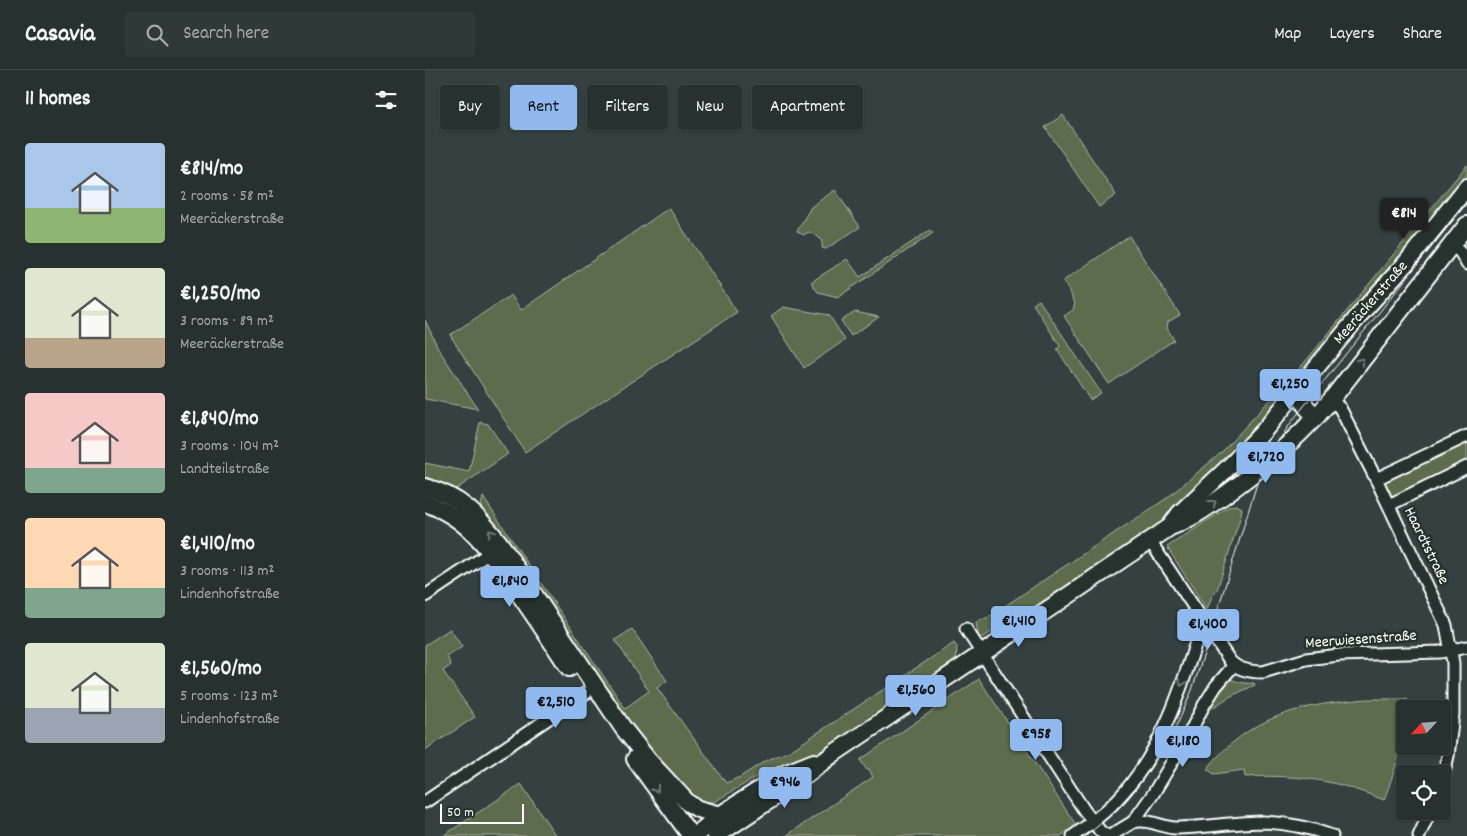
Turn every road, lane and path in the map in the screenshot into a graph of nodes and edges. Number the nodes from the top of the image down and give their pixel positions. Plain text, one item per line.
1 (1467, 187) edge
2 (1467, 225) edge
3 (1452, 245) junction
4 (1467, 264) edge
5 (1303, 383) junction
6 (1331, 400) junction
7 (1318, 415) junction
8 (1467, 436) edge
9 (1467, 468) edge
10 (1376, 478) junction
11 (425, 487) edge
12 (425, 503) edge
13 (1389, 505) junction
14 (1170, 526) junction
15 (1150, 541) junction
16 (491, 552) junction
17 (425, 596) edge
18 (1203, 620) junction
19 (966, 629) dead end
20 (1467, 648) edge
21 (1451, 650) junction
22 (982, 654) junction
23 (1234, 665) junction
24 (586, 693) junction
25 (833, 754) junction
26 (1446, 765) edge
27 (425, 802) edge
28 (720, 815) junction
29 (1427, 820) edge
30 (1093, 822) junction
31 (1133, 822) junction
32 (693, 836) edge
33 (716, 836) edge
34 (1073, 836) edge
35 (1107, 836) edge
36 (1110, 836) edge
37 (1332, 836) edge
38 (1419, 836) edge

1 - 5 street, Meeräckerstraße
2 - 3 street, Meeräckerstraße
3 - 4 street
6 -> 3 street, Meeräckerstraße
5 - 7 street
5 - 14 street, Meeräckerstraße
6 - 7 street, Meeräckerstraße
6 - 10 street, Haardtstraße
14 -> 7 street, Meeräckerstraße
8 - 10 street
9 - 13 street
10 - 13 street, Haardtstraße
28 -> 11 street
12 - 16 street
13 - 21 street, Haardtstraße
14 - 15 street, Meeräckerstraße
15 - 18 street
15 - 22 street, Meeräckerstraße
16 - 17 street
16 - 24 street
18 - 23 street
18 -> 30 street
19 - 22 street
20 - 21 street, Meerwiesenstraße
21 - 23 street, Meerwiesenstraße
21 - 26 street, Haardtstraße
22 - 25 street, Meeräckerstraße
22 - 30 street
23 - 31 street
24 - 27 street
24 -> 32 street
25 - 28 street
25 - 33 street
28 - 32 street
29 - 38 street
30 - 34 street
30 - 35 street
31 - 36 street
31 - 37 street

